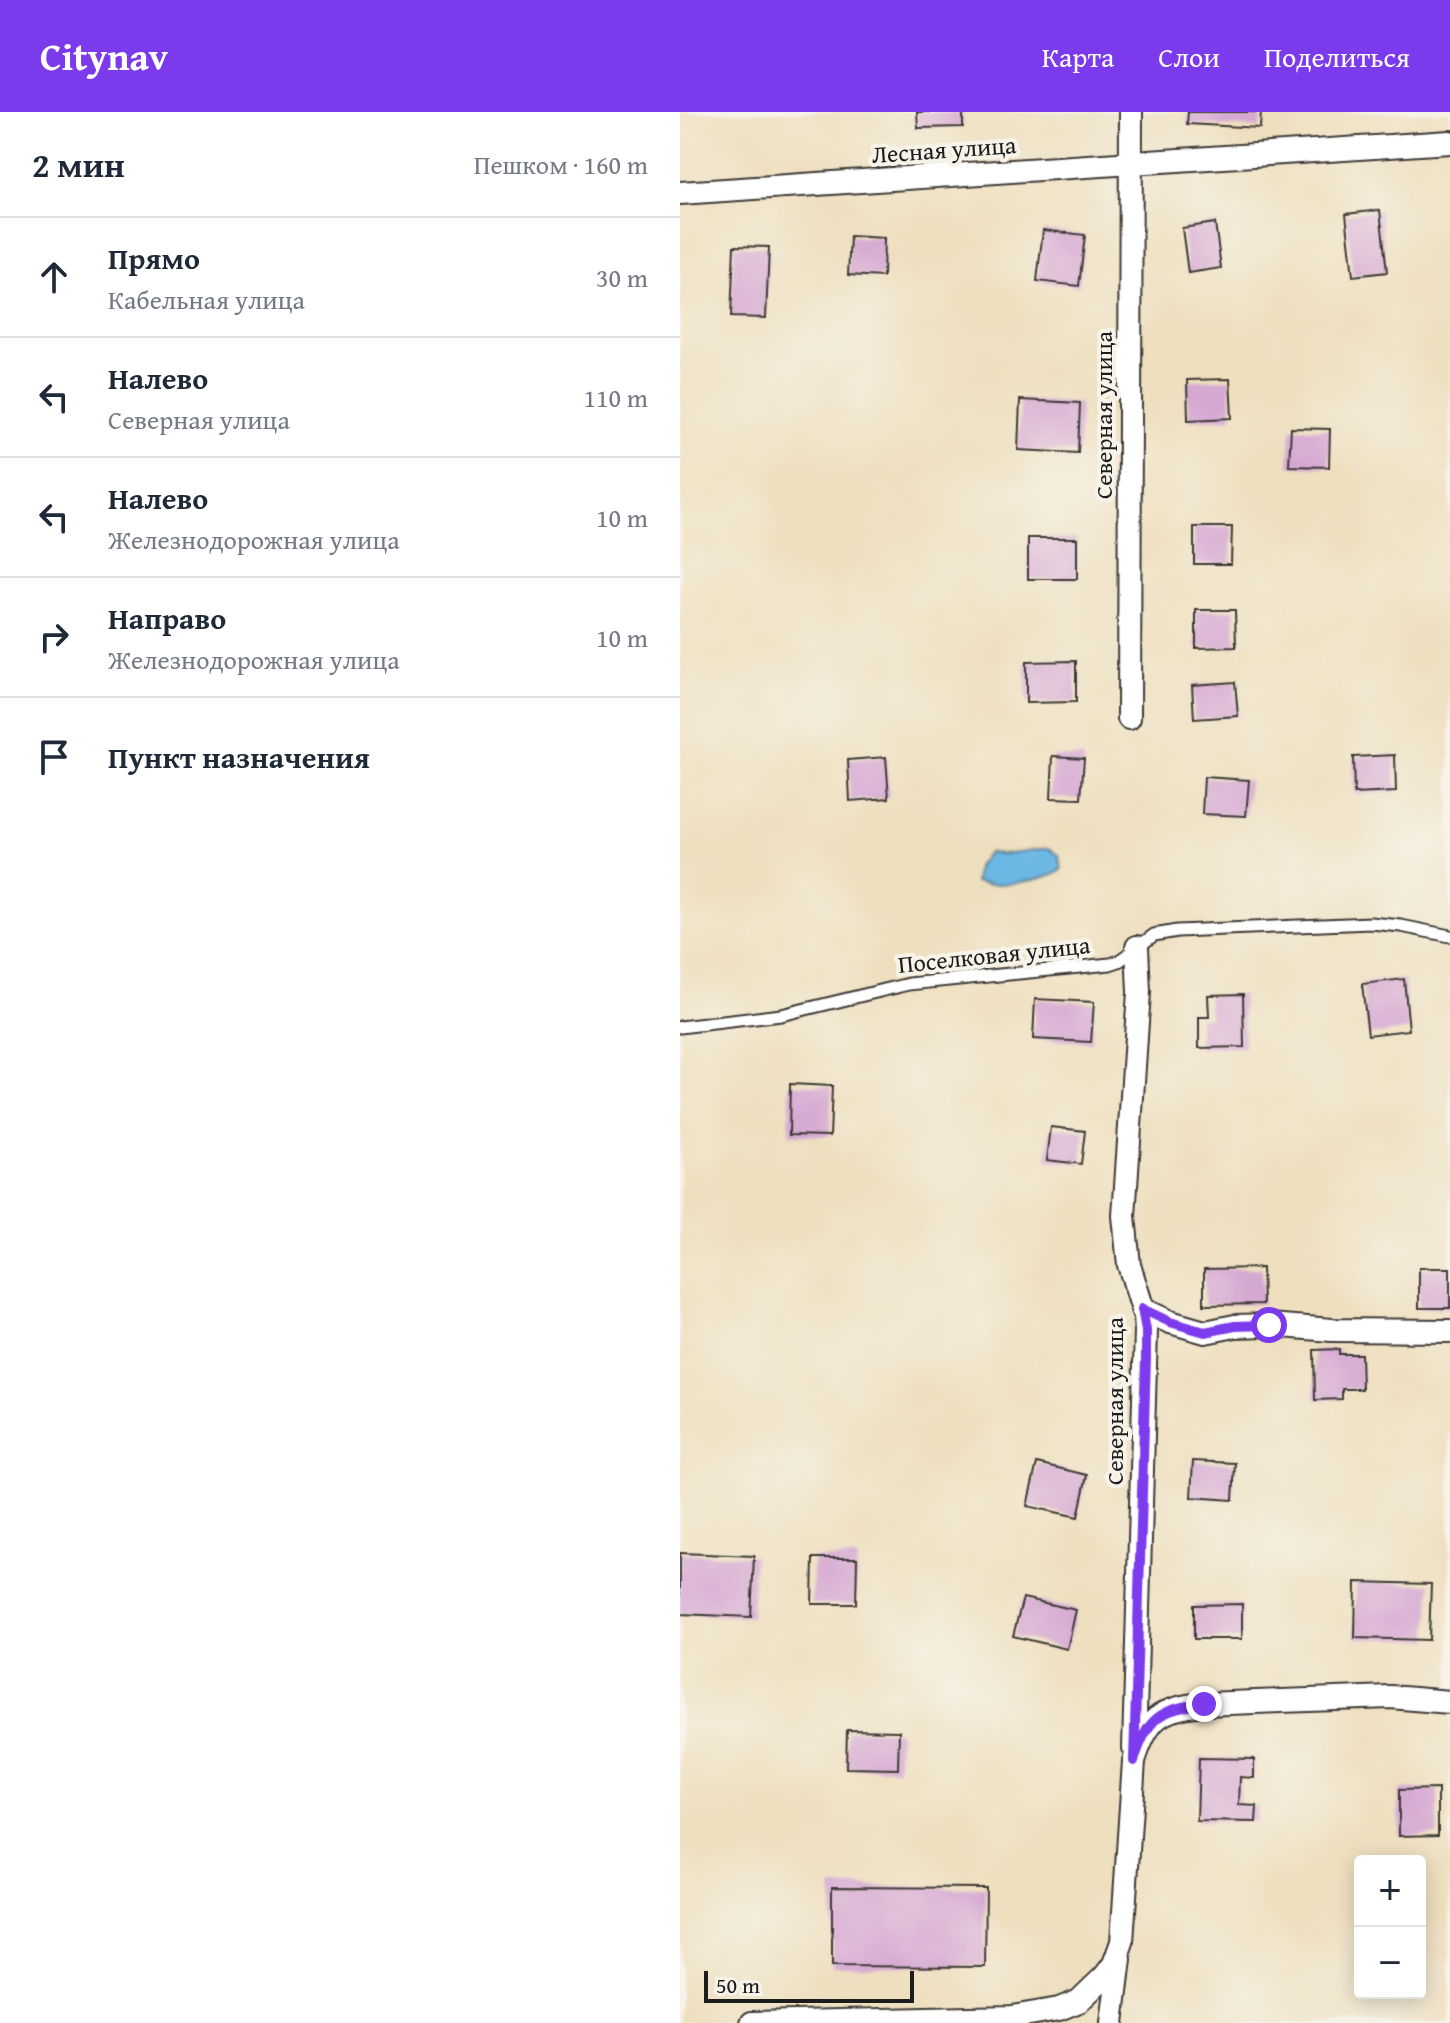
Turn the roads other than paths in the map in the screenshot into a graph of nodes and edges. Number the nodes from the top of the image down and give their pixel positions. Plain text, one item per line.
1 (1131, 112) edge
2 (1450, 142) edge
3 (1130, 163) junction
4 (680, 193) edge
5 (1129, 718) dead end
6 (1450, 936) edge
7 (1137, 947) junction
8 (680, 1027) edge
9 (1142, 1309) junction
10 (1450, 1331) edge
11 (1450, 1702) edge
12 (1134, 1761) junction
13 (1122, 1942) junction
14 (752, 2023) edge
15 (1112, 2023) edge

1 - 3 street, Северная улица
2 - 3 street, Лесная улица
3 - 4 street, Лесная улица
3 - 5 street, Северная улица
6 - 7 lane, Поселковая улица
7 - 8 lane, Поселковая улица
7 - 9 street, Северная улица
9 - 10 street
9 - 12 street, Северная улица
11 - 12 street
12 - 13 street, Северная улица
13 - 14 street
13 - 15 street

